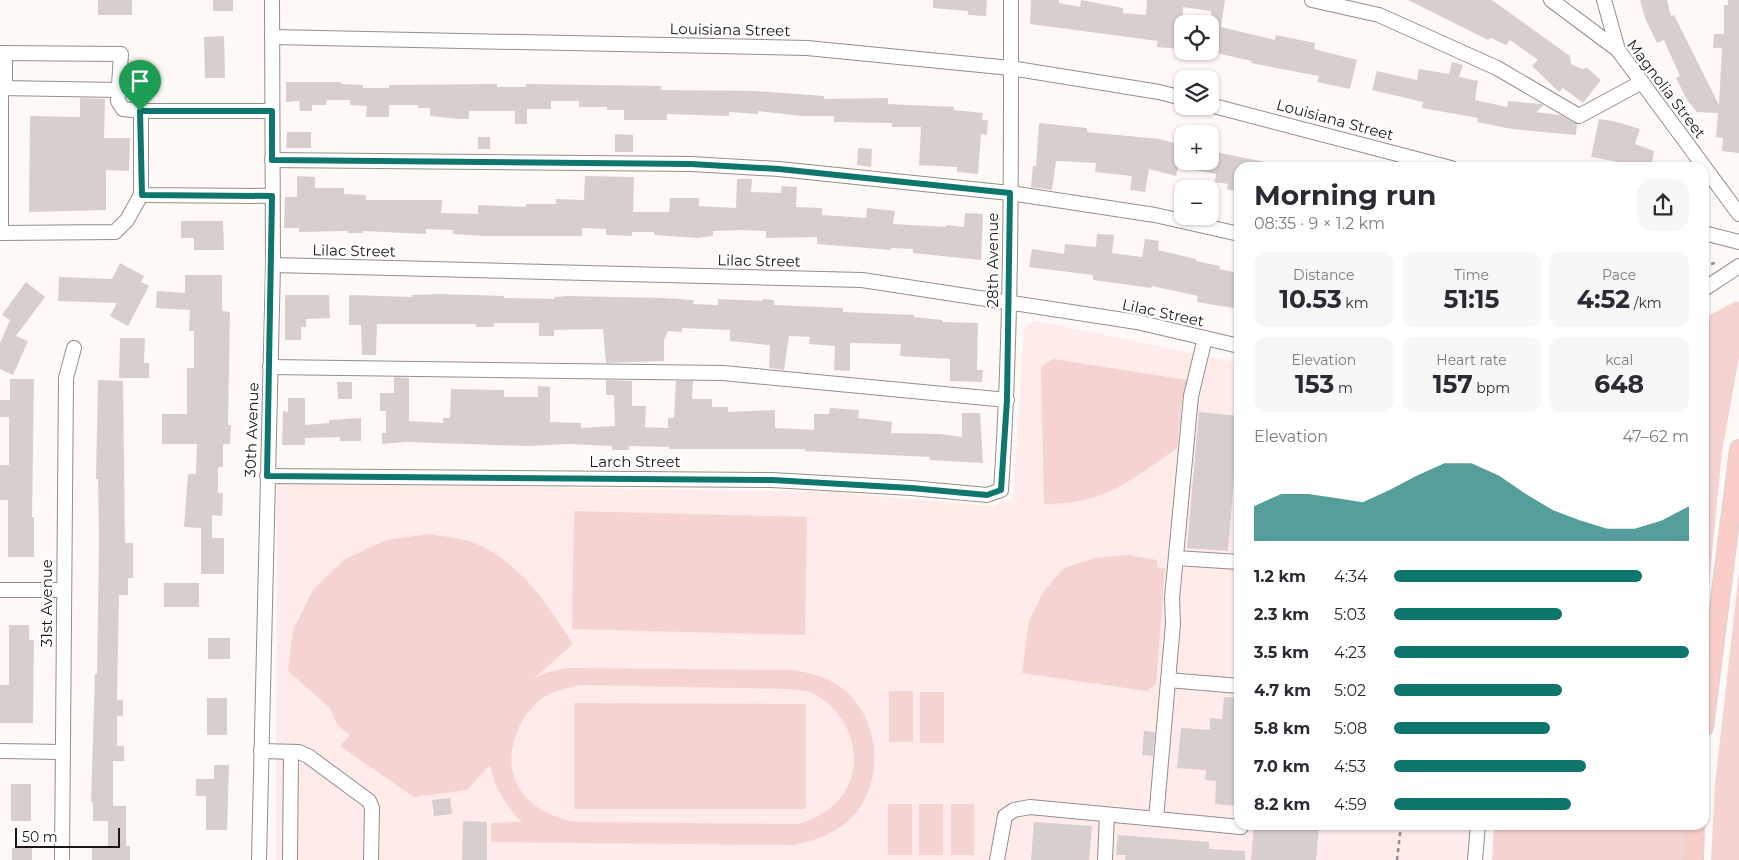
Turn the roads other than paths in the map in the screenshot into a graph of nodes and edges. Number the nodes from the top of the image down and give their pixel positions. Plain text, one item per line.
1 (272, 0) edge
2 (1011, 0) edge
3 (1312, 0) edge
4 (1551, 0) edge
5 (1604, 0) edge
6 (272, 37) junction
7 (1618, 50) junction
8 (3, 53) edge
9 (1011, 68) junction
10 (1642, 82) junction
11 (2, 88) edge
12 (119, 90) junction
13 (1174, 96) edge
14 (1219, 107) edge
15 (140, 111) junction
16 (272, 111) junction
17 (272, 160) junction
18 (1428, 162) edge
19 (1701, 162) edge
20 (1709, 173) edge
21 (1010, 193) junction
22 (142, 195) junction
23 (272, 196) junction
24 (1739, 214) edge
25 (0, 233) edge
26 (1234, 233) edge
27 (1709, 234) edge
28 (1739, 242) edge
29 (272, 265) junction
30 (1739, 266) edge
31 (1709, 286) edge
32 (1010, 304) junction
33 (1206, 338) junction
34 (1234, 345) edge
35 (74, 348) dead end
36 (270, 366) junction
37 (1007, 400) junction
38 (1739, 449) edge
39 (267, 476) junction
40 (1001, 490) joint
41 (1176, 558) junction
42 (1234, 562) edge
43 (0, 590) edge
44 (63, 590) junction
45 (1168, 680) junction
46 (1234, 686) edge
47 (1709, 687) edge
48 (261, 751) junction
49 (0, 752) edge
50 (62, 752) junction
51 (292, 752) junction
52 (1107, 815) junction
53 (1156, 819) junction
54 (1234, 826) edge
55 (1477, 830) edge
56 (1695, 830) edge
57 (62, 860) edge
58 (259, 860) edge
59 (290, 860) edge
60 (371, 860) edge
61 (997, 860) edge
62 (1105, 860) edge
63 (1474, 860) edge
64 (1694, 860) edge

1 - 6 street, 30th Avenue
2 - 9 street, 28th Avenue
3 - 10 street
4 - 7 street, Magnolia Street
5 - 7 street
6 - 9 street, Louisiana Street
6 - 16 street, 30th Avenue
7 - 10 street, Magnolia Street
8 - 11 street
8 - 12 street
9 - 13 street, Louisiana Street
9 - 21 street, 28th Avenue
10 - 19 street, Magnolia Street
11 - 12 street
11 - 25 street
12 - 15 street
14 - 18 street, Louisiana Street
15 - 16 street
15 - 22 street
16 - 17 street, 30th Avenue
17 - 21 street
17 - 23 street, 30th Avenue
20 - 24 street, Magnolia Street
21 - 26 street
21 - 32 street, 28th Avenue
22 - 23 street
22 - 25 street
23 - 29 street, 30th Avenue
27 - 28 street
29 - 32 street, Lilac Street
29 - 36 street, 30th Avenue
30 - 31 street
32 - 33 street, Lilac Street
32 - 37 street, 28th Avenue
33 - 34 street, Lilac Street
33 - 41 street
35 - 44 street, 31st Avenue
36 - 37 street
36 - 39 street, 30th Avenue
37 - 40 street, 28th Avenue
38 - 47 main road
39 - 40 street, Larch Street
39 - 48 street, 30th Avenue
41 - 42 street
41 - 45 street
43 - 44 street
44 - 50 street, 31st Avenue
45 - 46 street
45 - 53 street
48 - 51 street
48 - 58 street, 30th Avenue
49 - 50 street
50 - 57 street, 31st Avenue
51 - 59 street
51 - 60 street
52 - 53 street
52 - 61 street
52 - 62 street
53 - 54 street
55 - 63 street
56 - 64 main road

